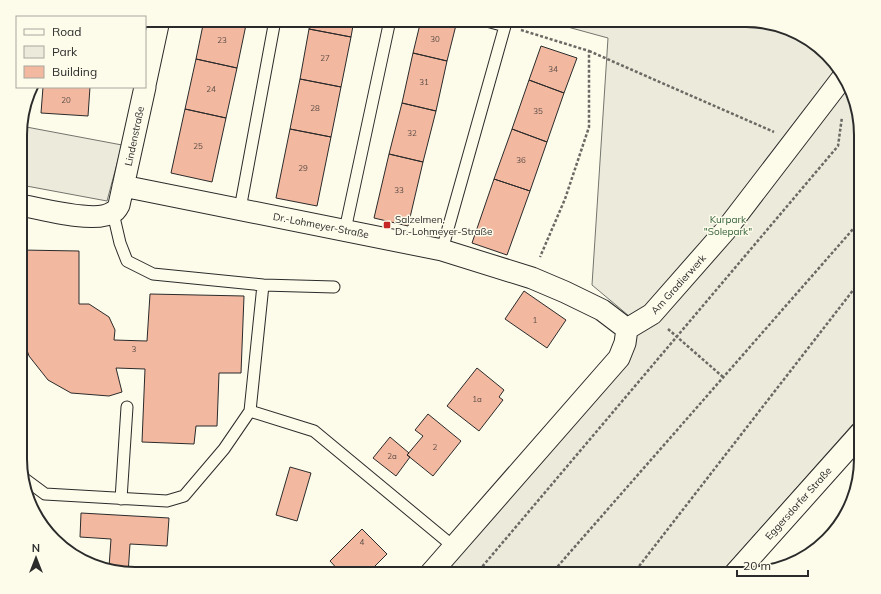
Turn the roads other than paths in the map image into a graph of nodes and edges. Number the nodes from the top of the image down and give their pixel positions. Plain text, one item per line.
1 (158, 27) edge
2 (274, 27) edge
3 (388, 27) edge
4 (505, 27) edge
5 (146, 81) edge
6 (840, 81) edge
7 (145, 88) edge
8 (123, 186) junction
9 (27, 206) edge
10 (240, 209) junction
11 (113, 213) junction
12 (345, 230) junction
13 (442, 250) junction
14 (263, 285) junction
15 (334, 287) dead end
16 (627, 329) junction
17 (127, 407) dead end
18 (250, 412) junction
19 (854, 441) edge
20 (30, 483) edge
21 (122, 499) junction
22 (454, 547) junction
23 (436, 567) edge
24 (742, 567) edge

1 - 5 street, Lindenstraße
2 - 10 lane
3 - 12 lane
4 - 13 lane
6 - 16 street, Am Gradierwerk
7 - 8 street, Lindenstraße
8 - 10 street, Dr.-Lohmeyer-Straße
8 - 11 street
9 - 11 street
10 - 12 street, Dr.-Lohmeyer-Straße
11 - 14 lane
12 - 13 street, Dr.-Lohmeyer-Straße
13 - 16 street, Dr.-Lohmeyer-Straße
14 - 15 lane
14 - 18 lane
16 - 22 street
17 - 21 lane
18 - 21 lane
18 - 22 lane
19 - 24 street, Eggersdorfer Straße
20 - 21 lane
22 - 23 street

